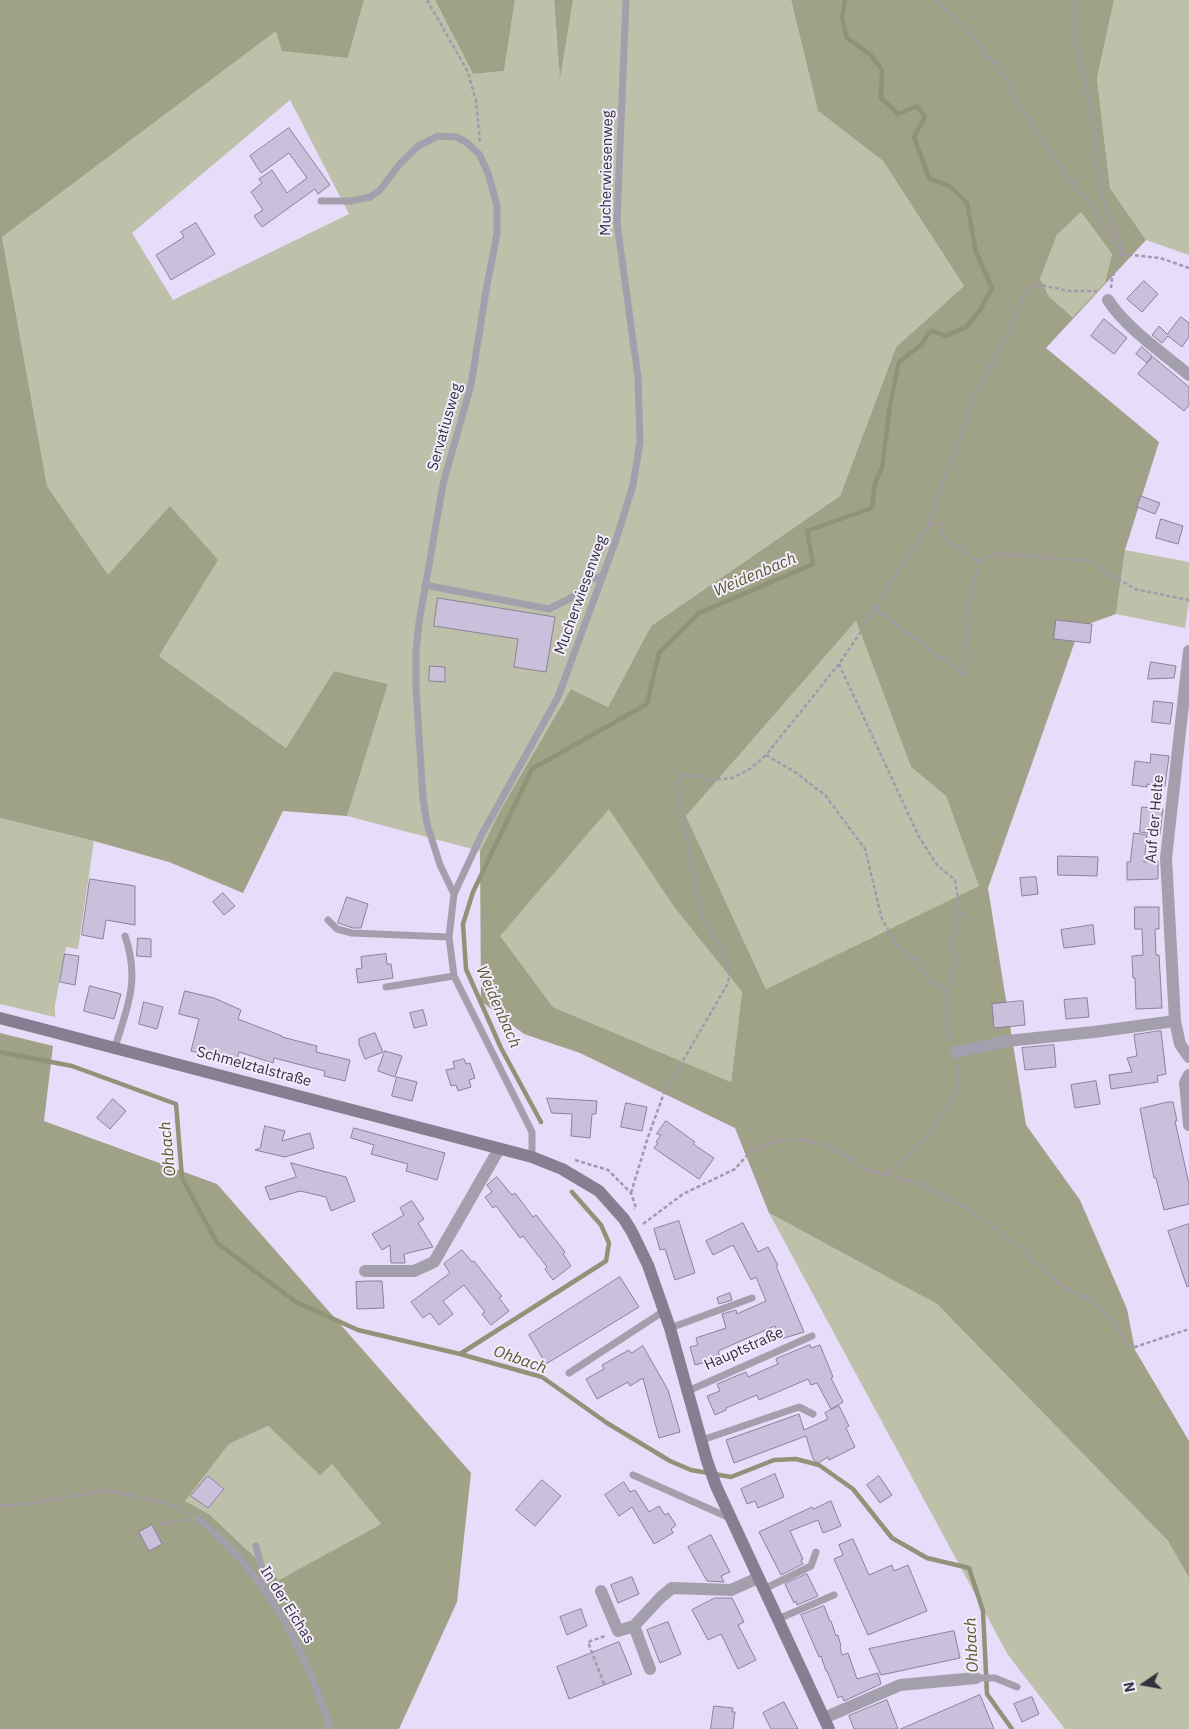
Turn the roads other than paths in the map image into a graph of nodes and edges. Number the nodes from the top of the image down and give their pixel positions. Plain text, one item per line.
1 (626, 0) edge
2 (321, 201) dead end
3 (1108, 300) road end
4 (1189, 375) edge
5 (602, 576) junction
6 (425, 585) junction
7 (1189, 651) edge
8 (454, 894) junction
9 (328, 920) dead end
10 (125, 936) dead end
11 (449, 937) junction
12 (454, 976) junction
13 (386, 987) dead end
14 (0, 1018) edge
15 (1175, 1021) junction
16 (115, 1047) junction
17 (956, 1052) road end
18 (1189, 1057) edge
19 (1189, 1075) edge
20 (1189, 1125) edge
21 (499, 1149) junction
22 (532, 1157) junction
23 (648, 1265) joint
24 (365, 1271) dead end
25 (752, 1298) dead end
26 (664, 1311) junction
27 (670, 1328) junction
28 (812, 1336) dead end
29 (569, 1373) dead end
30 (688, 1391) junction
31 (813, 1414) dead end
32 (702, 1440) junction
33 (633, 1475) dead end
34 (730, 1518) junction
35 (198, 1519) road end
36 (256, 1546) dead end
37 (816, 1552) dead end
38 (761, 1583) junction
39 (262, 1585) junction
40 (601, 1591) dead end
41 (834, 1595) dead end
42 (778, 1619) junction
43 (634, 1626) junction
44 (650, 1668) dead end
45 (976, 1678) joint
46 (1017, 1687) dead end
47 (827, 1723) edge
48 (330, 1729) edge

1 - 5 lane, Mucherwiesenweg
2 - 6 lane, Servatiusweg
3 - 4 street
5 - 6 lane
5 - 8 lane, Mucherwiesenweg
6 - 8 lane, Servatiusweg
7 - 15 street, Auf der Helte
8 - 11 lane, Mucherwiesenweg
9 - 11 lane
10 - 16 lane
11 - 12 lane, Mucherwiesenweg
12 - 13 lane
12 - 22 lane, Mucherwiesenweg
14 - 16 main road, Schmelztalstraße
15 - 17 street
15 - 18 street, Auf der Helte
16 - 21 main road, Schmelztalstraße
19 - 20 street
21 - 22 main road, Schmelztalstraße
21 - 24 street
22 - 23 main road, Schmelztalstraße
23 - 26 main road, Hauptstraße
25 - 27 lane
26 - 27 main road, Hauptstraße
26 - 29 lane
27 - 30 main road, Hauptstraße
28 - 30 lane, Hauptstraße
30 - 32 main road, Hauptstraße
31 - 32 lane
32 - 34 main road, Hauptstraße
33 - 34 lane
34 - 38 main road, Hauptstraße
35 - 39 lane, In der Eichas
36 - 39 lane
37 - 38 lane
38 - 42 main road, Hauptstraße
38 - 43 street
39 - 48 lane, In der Eichas
40 - 43 street
41 - 42 lane
42 - 47 main road, Hauptstraße
43 - 44 street
45 - 46 lane
45 - 47 street, Hauptstraße

